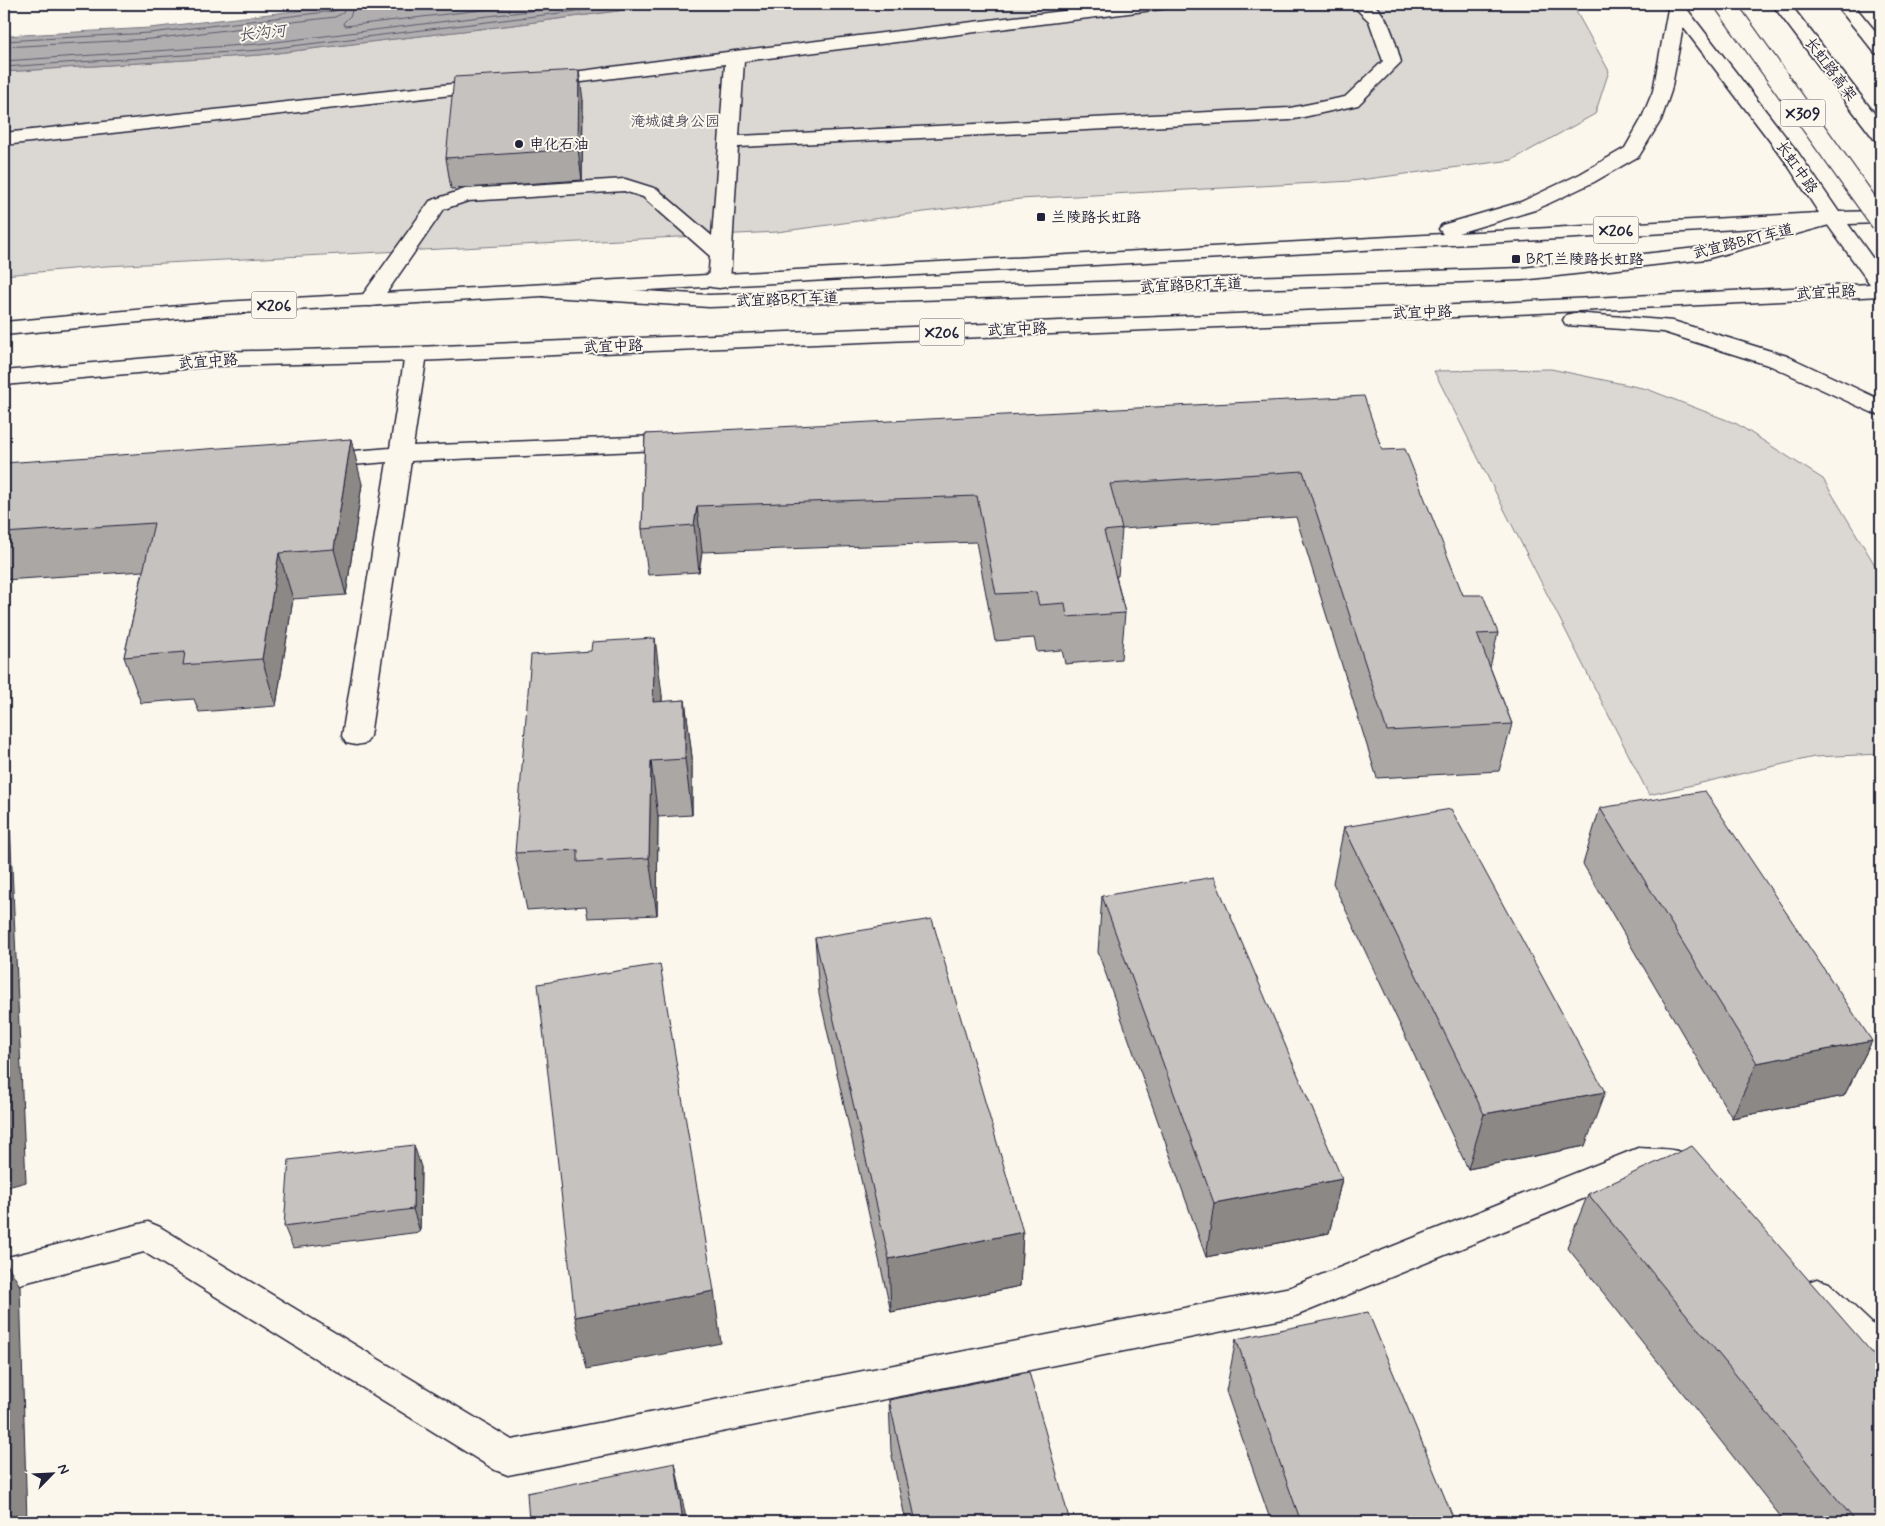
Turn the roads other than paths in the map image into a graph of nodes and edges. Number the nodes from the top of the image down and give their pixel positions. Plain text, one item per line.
1 (1161, 4) edge
2 (1360, 4) edge
3 (1725, 4) edge
4 (1781, 4) edge
5 (1844, 4) edge
6 (1676, 6) edge
7 (1878, 44) edge
8 (735, 56) junction
9 (525, 82) edge
10 (506, 84) edge
11 (1881, 135) edge
12 (4, 139) edge
13 (729, 142) junction
14 (1881, 217) edge
15 (1833, 218) junction
16 (1881, 222) edge
17 (1400, 243) junction
18 (721, 254) junction
19 (719, 282) junction
20 (1881, 284) edge
21 (1881, 290) edge
22 (545, 291) junction
23 (370, 300) junction
24 (1456, 311) junction
25 (4, 329) edge
26 (416, 354) junction
27 (4, 378) edge
28 (1881, 408) edge
29 (700, 441) edge
30 (400, 454) junction
31 (301, 462) edge
32 (356, 736) dead end
33 (1708, 1192) edge
34 (1794, 1272) edge
35 (4, 1273) edge
36 (1881, 1359) edge

1 - 8 main road
2 - 13 main road
3 - 16 main road, X309, bridge
4 - 11 main road, 长虹路高架 / X309
5 - 7 main road
6 - 15 main road, 长虹中路
6 - 17 main road
8 - 9 main road
8 - 13 main road
10 - 12 main road
13 - 18 main road
14 - 15 main road
15 - 17 main road, X206
15 - 20 main road, 长虹中路
15 - 22 main road, 武宜路BRT车道
17 - 19 main road, X206
18 - 19 main road
18 - 23 main road
19 - 22 main road, X206
21 - 24 main road, 武宜中路 / X206
22 - 23 main road, X206
23 - 25 main road, X206
24 - 26 main road, 武宜中路 / X206
24 - 28 main road
26 - 27 main road, 武宜中路 / X206
26 - 30 main road
29 - 30 main road
30 - 31 main road
30 - 32 main road
33 - 35 main road
34 - 36 main road

